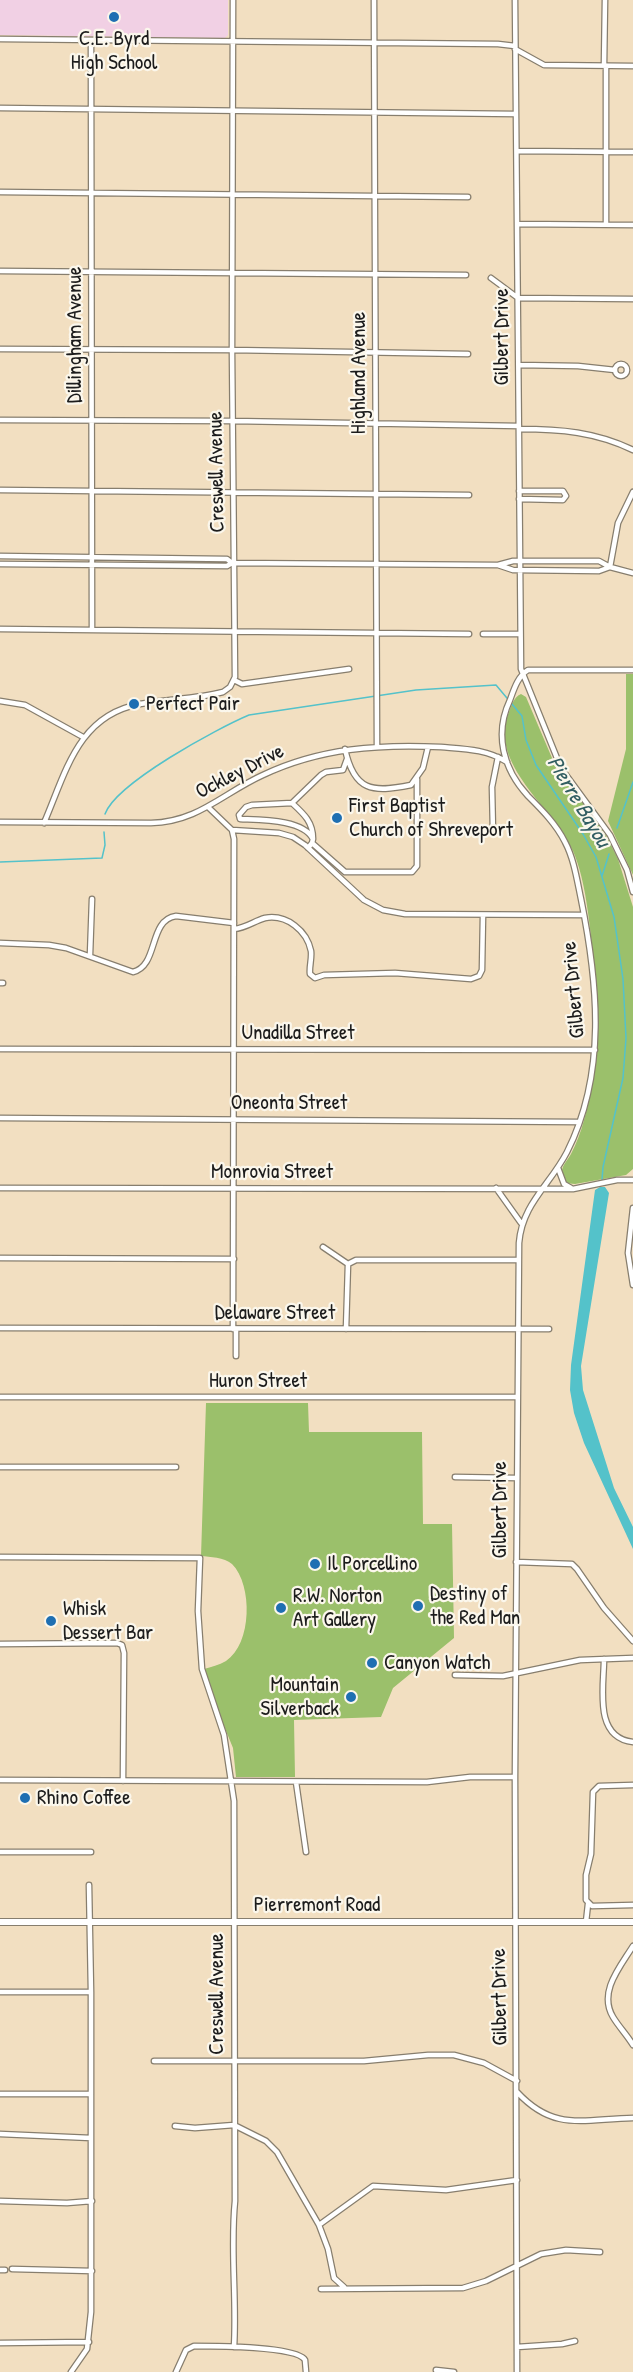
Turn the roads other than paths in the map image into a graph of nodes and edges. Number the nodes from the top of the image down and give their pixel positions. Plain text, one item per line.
1 (233, 0) edge
2 (374, 0) edge
3 (515, 0) edge
4 (605, 0) edge
5 (0, 39) edge
6 (91, 40) junction
7 (233, 41) junction
8 (374, 42) junction
9 (515, 48) junction
10 (605, 66) junction
11 (633, 66) edge
12 (0, 108) edge
13 (92, 109) junction
14 (233, 111) junction
15 (374, 112) junction
16 (516, 114) junction
17 (517, 151) junction
18 (606, 152) junction
19 (633, 152) edge
20 (0, 192) edge
21 (92, 194) junction
22 (233, 195) junction
23 (374, 196) junction
24 (468, 197) dead end
25 (518, 224) junction
26 (606, 225) junction
27 (633, 225) edge
28 (0, 270) edge
29 (92, 272) junction
30 (234, 273) junction
31 (375, 274) junction
32 (466, 275) dead end
33 (491, 278) dead end
34 (518, 298) junction
35 (633, 299) edge
36 (0, 349) edge
37 (92, 350) junction
38 (232, 350) junction
39 (375, 353) junction
40 (468, 354) dead end
41 (519, 366) junction
42 (615, 370) dead end
43 (0, 420) edge
44 (92, 420) junction
45 (233, 421) junction
46 (376, 424) junction
47 (519, 427) junction
48 (633, 450) edge
49 (0, 490) edge
50 (92, 491) junction
51 (519, 491) junction
52 (633, 492) edge
53 (234, 493) junction
54 (376, 494) junction
55 (469, 495) dead end
56 (519, 499) junction
57 (0, 556) edge
58 (92, 558) junction
59 (520, 561) junction
60 (233, 563) junction
61 (0, 564) edge
62 (376, 564) junction
63 (92, 565) junction
64 (498, 565) junction
65 (610, 567) junction
66 (520, 570) junction
67 (633, 573) edge
68 (0, 629) edge
69 (92, 630) junction
70 (235, 632) junction
71 (377, 633) junction
72 (469, 634) dead end
73 (483, 634) dead end
74 (520, 634) junction
75 (349, 669) dead end
76 (633, 670) edge
77 (523, 674) junction
78 (234, 680) junction
79 (0, 701) edge
80 (84, 737) junction
81 (377, 746) junction
82 (428, 747) junction
83 (345, 749) junction
84 (498, 757) junction
85 (347, 759) junction
86 (507, 762) junction
87 (343, 770) junction
88 (355, 777) junction
89 (417, 779) junction
90 (292, 803) junction
91 (208, 807) junction
92 (0, 822) edge
93 (44, 823) junction
94 (232, 830) junction
95 (493, 832) dead end
96 (311, 843) junction
97 (633, 892) edge
98 (92, 899) dead end
99 (483, 915) junction
100 (584, 915) junction
101 (234, 926) junction
102 (0, 943) edge
103 (90, 955) junction
104 (0, 1048) edge
105 (234, 1049) junction
106 (596, 1050) junction
107 (0, 1118) edge
108 (234, 1120) junction
109 (579, 1122) junction
110 (558, 1168) junction
111 (633, 1180) edge
112 (0, 1188) edge
113 (234, 1188) junction
114 (496, 1188) junction
115 (543, 1188) junction
116 (573, 1189) junction
117 (633, 1208) edge
118 (521, 1223) junction
119 (323, 1247) dead end
120 (630, 1252) edge
121 (0, 1258) edge
122 (234, 1259) junction
123 (518, 1260) junction
124 (348, 1264) junction
125 (633, 1285) edge
126 (0, 1328) edge
127 (235, 1329) junction
128 (346, 1329) junction
129 (517, 1329) junction
130 (549, 1329) dead end
131 (236, 1356) dead end
132 (0, 1397) edge
133 (517, 1397) junction
134 (0, 1467) edge
135 (176, 1467) dead end
136 (455, 1477) dead end
137 (517, 1478) junction
138 (0, 1557) edge
139 (516, 1562) junction
140 (633, 1641) edge
141 (0, 1644) edge
142 (633, 1658) edge
143 (604, 1659) junction
144 (516, 1673) junction
145 (455, 1675) dead end
146 (633, 1742) edge
147 (515, 1777) junction
148 (0, 1780) edge
149 (123, 1781) junction
150 (231, 1782) junction
151 (296, 1782) junction
152 (633, 1785) edge
153 (0, 1852) edge
154 (91, 1852) dead end
155 (306, 1852) dead end
156 (89, 1885) dead end
157 (588, 1904) junction
158 (633, 1905) edge
159 (234, 1921) junction
160 (0, 1922) edge
161 (90, 1922) junction
162 (515, 1922) junction
163 (586, 1922) junction
164 (633, 1922) edge
165 (633, 1946) edge
166 (0, 1992) edge
167 (91, 1992) junction
168 (633, 2045) edge
169 (234, 2060) junction
170 (154, 2061) dead end
171 (517, 2081) junction
172 (517, 2091) junction
173 (0, 2094) edge
174 (91, 2094) junction
175 (633, 2118) edge
176 (234, 2125) junction
177 (175, 2126) dead end
178 (0, 2134) edge
179 (91, 2138) junction
180 (517, 2180) junction
181 (0, 2200) edge
182 (92, 2201) junction
183 (319, 2225) junction
184 (600, 2252) dead end
185 (517, 2265) junction
186 (12, 2270) dead end
187 (92, 2271) junction
188 (344, 2287) junction
189 (321, 2289) dead end
190 (575, 2341) dead end
191 (89, 2342) junction
192 (0, 2343) edge
193 (234, 2347) junction
194 (517, 2347) junction
195 (436, 2370) dead end
196 (71, 2372) edge
197 (176, 2372) edge
198 (306, 2372) edge
199 (454, 2372) edge
200 (517, 2372) edge

1 - 7 street, Creswell Avenue
2 - 8 street, Highland Avenue
3 - 9 street, Gilbert Drive
4 - 10 street
5 - 6 street
6 - 7 street
6 - 13 street, Dillingham Avenue
7 - 8 street
7 - 14 street, Creswell Avenue
8 - 9 street
8 - 15 street, Highland Avenue
9 - 10 street
9 - 16 street, Gilbert Drive
10 - 11 street
10 - 18 street
12 - 13 street
13 - 14 street
13 - 21 street, Dillingham Avenue
14 - 15 street
14 - 22 street, Creswell Avenue
15 - 16 street
15 - 23 street, Highland Avenue
16 - 17 street, Gilbert Drive
17 - 18 street
17 - 25 street, Gilbert Drive
18 - 19 street
18 - 26 street
20 - 21 street
21 - 22 street
21 - 29 street, Dillingham Avenue
22 - 23 street
22 - 30 street, Creswell Avenue
23 - 24 street
23 - 31 street, Highland Avenue
25 - 26 street
25 - 34 street, Gilbert Drive
26 - 27 street
28 - 29 street
29 - 30 street
29 - 37 street, Dillingham Avenue
30 - 31 street
30 - 38 street, Creswell Avenue
31 - 32 street
31 - 39 street, Highland Avenue
33 - 34 street
34 - 35 street
34 - 41 street, Gilbert Drive
36 - 37 street
37 - 38 street
37 - 44 street, Dillingham Avenue
38 - 39 street
38 - 45 street, Creswell Avenue
39 - 40 street
39 - 46 street, Highland Avenue
41 - 42 street
41 - 47 street, Gilbert Drive
43 - 44 street
44 - 45 street
44 - 50 street, Dillingham Avenue
45 - 46 street
45 - 53 street, Creswell Avenue
46 - 47 street
46 - 54 street, Highland Avenue
47 - 48 street
47 - 51 street, Gilbert Drive
49 - 50 street
50 - 53 street
50 - 58 street, Dillingham Avenue
51 - 56 street, Gilbert Drive
51 - 56 street
52 - 65 street
53 - 54 street
53 - 60 street, Creswell Avenue
54 - 55 street
54 - 62 street, Highland Avenue
56 - 59 street, Gilbert Drive
57 - 58 street
58 - 60 street
58 - 63 street, Dillingham Avenue
59 - 64 street
59 - 65 street
59 - 66 street, Gilbert Drive
60 - 62 street
60 - 63 street
60 - 70 street, Creswell Avenue
61 - 63 street
62 - 64 street
62 - 71 street, Highland Avenue
63 - 69 street, Dillingham Avenue
64 - 66 street
65 - 66 street
65 - 67 street
66 - 74 street, Gilbert Drive
68 - 69 street
69 - 70 street
70 - 71 street
70 - 78 street, Creswell Avenue
71 - 72 street
71 - 81 street, Highland Avenue
73 - 74 street
74 - 77 street, Gilbert Drive
75 - 78 street
76 - 77 street
77 - 86 street
77 - 97 street, Gilbert Drive
78 - 80 street
79 - 80 street
80 - 93 street
81 - 82 street, Ockley Drive
81 - 83 street, Ockley Drive
82 - 84 street, Ockley Drive
82 - 89 street
83 - 85 street
83 - 91 street, Ockley Drive
84 - 86 street, Ockley Drive
84 - 95 street
85 - 87 street
85 - 88 street
86 - 100 street, Gilbert Drive
87 - 88 street
87 - 90 street
88 - 89 street
89 - 96 street
90 - 96 street
90 - 96 street
91 - 93 street, Ockley Drive
91 - 94 street
92 - 93 street, Ockley Drive
94 - 96 street
94 - 101 street
96 - 99 street
98 - 103 street
99 - 100 street
99 - 101 street
100 - 106 street, Gilbert Drive
101 - 103 street
101 - 105 street
102 - 103 street
104 - 105 street, Unadilla Street
105 - 106 street, Unadilla Street
105 - 108 street
106 - 109 street, Gilbert Drive
107 - 108 street, Oneonta Street
108 - 109 street, Oneonta Street
108 - 113 street
109 - 110 street, Gilbert Drive
110 - 115 street, Gilbert Drive
110 - 116 street
111 - 116 street
112 - 113 street, Monrovia Street
113 - 114 street, Monrovia Street
113 - 122 street
114 - 115 street, Monrovia Street
114 - 118 street
115 - 116 street
115 - 118 street, Gilbert Drive
117 - 120 street
118 - 123 street, Gilbert Drive
119 - 124 street
120 - 125 street
121 - 122 street
122 - 127 street
123 - 124 street
123 - 129 street, Gilbert Drive
124 - 128 street
126 - 127 street, Delaware Street
127 - 128 street, Delaware Street
127 - 131 street
128 - 129 street, Delaware Street
129 - 130 street, Delaware Street
129 - 133 street, Gilbert Drive
132 - 133 street, Huron Street
133 - 137 street, Gilbert Drive
134 - 135 street
136 - 137 street
137 - 139 street, Gilbert Drive
138 - 150 street, Creswell Avenue
139 - 140 street
139 - 144 street, Gilbert Drive
141 - 149 street
142 - 143 street
143 - 144 street
143 - 146 street
144 - 145 street
144 - 147 street, Gilbert Drive
147 - 151 street
147 - 162 street, Gilbert Drive
148 - 149 street
149 - 150 street
150 - 151 street
150 - 159 street, Creswell Avenue
151 - 155 street
152 - 157 street
153 - 154 street
156 - 161 street
157 - 158 street
157 - 163 street
159 - 161 main road, Pierremont Road
159 - 162 main road, Pierremont Road
159 - 169 street, Creswell Avenue
160 - 161 main road, Pierremont Road
161 - 167 street
162 - 163 main road, Pierremont Road
162 - 171 street, Gilbert Drive
163 - 164 main road, Pierremont Road
165 - 168 street
166 - 167 street
167 - 174 street
169 - 170 street
169 - 171 street
169 - 176 street, Creswell Avenue
171 - 172 street, Gilbert Drive
172 - 175 street
172 - 180 street, Gilbert Drive
173 - 174 street
174 - 179 street
176 - 177 street
176 - 183 street
176 - 193 street, Creswell Avenue
178 - 179 street
179 - 182 street
180 - 183 street
180 - 185 street, Gilbert Drive
181 - 182 street
182 - 187 street
183 - 188 street
184 - 185 street
185 - 188 street
185 - 194 street, Gilbert Drive
186 - 187 street
187 - 191 street
188 - 189 street
190 - 194 street
191 - 192 street
191 - 196 street
193 - 197 street
193 - 198 street
194 - 200 street, Gilbert Drive
195 - 199 street

